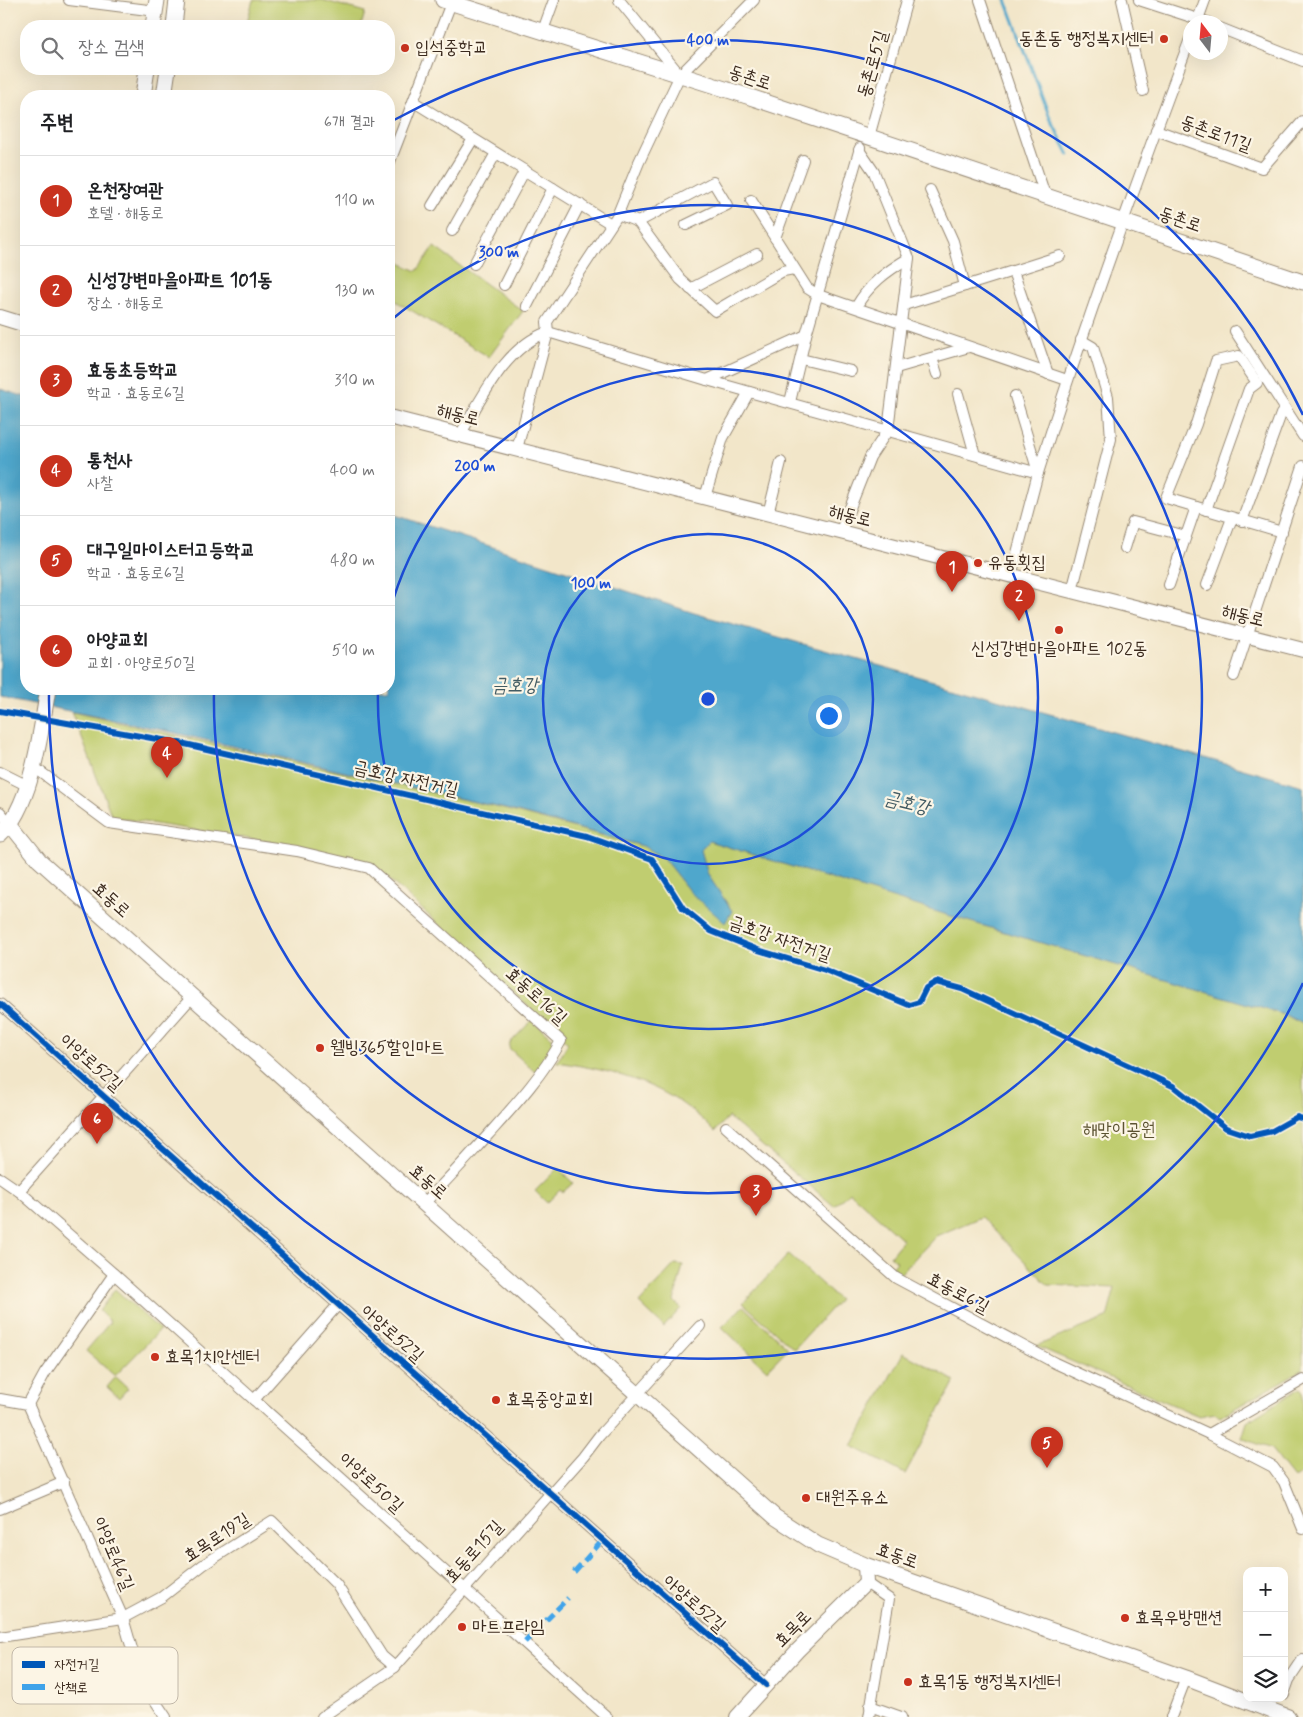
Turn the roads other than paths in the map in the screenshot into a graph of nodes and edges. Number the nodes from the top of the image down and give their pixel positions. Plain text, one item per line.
1 (69, 0) edge
2 (177, 0) edge
3 (554, 0) edge
4 (619, 0) edge
5 (754, 0) edge
6 (908, 0) edge
7 (980, 0) edge
8 (1122, 0) edge
9 (1139, 0) edge
10 (1205, 0) edge
11 (447, 1) edge
12 (156, 5) edge
13 (1183, 15) edge
14 (1202, 15) edge
15 (154, 20) edge
16 (175, 20) edge
17 (1228, 31) edge
18 (542, 33) junction
19 (1183, 58) edge
20 (1303, 61) edge
21 (146, 75) edge
22 (167, 75) edge
23 (680, 75) junction
24 (143, 90) edge
25 (165, 90) edge
26 (1143, 91) dead end
27 (414, 102) junction
28 (1303, 120) edge
29 (1156, 130) junction
30 (866, 136) junction
31 (473, 139) junction
32 (395, 149) edge
33 (859, 150) junction
34 (496, 153) junction
35 (803, 160) dead end
36 (525, 170) junction
37 (553, 188) junction
38 (930, 190) dead end
39 (1045, 195) junction
40 (751, 200) dead end
41 (580, 204) junction
42 (432, 206) dead end
43 (618, 214) junction
44 (1122, 221) junction
45 (638, 222) junction
46 (612, 224) junction
47 (686, 225) dead end
48 (452, 231) dead end
49 (775, 238) junction
50 (757, 254) dead end
51 (1060, 256) dead end
52 (909, 258) junction
53 (474, 264) dead end
54 (794, 269) junction
55 (1013, 271) junction
56 (1303, 282) edge
57 (504, 285) dead end
58 (965, 286) junction
59 (690, 289) junction
60 (818, 295) junction
61 (904, 305) junction
62 (526, 306) dead end
63 (856, 308) junction
64 (0, 317) edge
65 (20, 323) edge
66 (902, 324) junction
67 (1235, 330) dead end
68 (548, 332) junction
69 (806, 335) junction
70 (1081, 340) junction
71 (969, 347) junction
72 (801, 358) junction
73 (932, 358) junction
74 (896, 368) junction
75 (851, 371) dead end
76 (937, 374) dead end
77 (1048, 374) junction
78 (707, 380) junction
79 (1067, 380) junction
80 (749, 392) junction
81 (958, 394) dead end
82 (1016, 396) dead end
83 (790, 402) junction
84 (1284, 410) junction
85 (395, 418) edge
86 (888, 430) junction
87 (460, 435) junction
88 (1303, 436) edge
89 (517, 449) junction
90 (975, 455) junction
91 (781, 462) dead end
92 (1302, 469) edge
93 (1038, 473) junction
94 (1300, 484) edge
95 (705, 497) junction
96 (1201, 508) junction
97 (768, 514) junction
98 (1237, 519) junction
99 (1282, 532) junction
100 (840, 533) junction
101 (1186, 536) junction
102 (1125, 548) dead end
103 (1011, 576) junction
104 (1169, 585) dead end
105 (1207, 585) dead end
106 (1072, 591) junction
107 (1248, 636) junction
108 (1303, 650) edge
109 (1234, 676) dead end
110 (47, 695) edge
111 (34, 767) junction
112 (0, 772) edge
113 (28, 786) junction
114 (0, 812) edge
115 (6, 830) edge
116 (192, 997) junction
117 (0, 1004) edge
118 (105, 1095) junction
119 (726, 1127) dead end
120 (0, 1178) edge
121 (19, 1191) junction
122 (424, 1203) junction
123 (114, 1274) junction
124 (337, 1306) junction
125 (700, 1326) dead end
126 (1303, 1380) edge
127 (639, 1394) junction
128 (0, 1399) edge
129 (254, 1400) junction
130 (28, 1404) junction
131 (1209, 1434) junction
132 (64, 1482) junction
133 (549, 1493) junction
134 (0, 1509) edge
135 (1303, 1529) edge
136 (865, 1565) junction
137 (866, 1583) junction
138 (464, 1589) junction
139 (123, 1618) junction
140 (0, 1637) edge
141 (131, 1647) edge
142 (1303, 1660) edge
143 (395, 1667) junction
144 (1186, 1678) junction
145 (1288, 1683) edge
146 (766, 1685) junction
147 (1283, 1702) edge
148 (157, 1704) edge
149 (870, 1712) edge
150 (1283, 1715) edge
151 (166, 1717) edge
152 (322, 1717) edge
153 (607, 1717) edge
154 (737, 1717) edge
155 (901, 1717) edge
156 (1171, 1717) edge

1 - 12 street
2 - 16 main road
3 - 18 street
4 - 23 street
5 - 23 street
6 - 30 street, 동촌로5길
7 - 39 street
8 - 26 street
9 - 13 street
10 - 14 street
11 - 18 main road, 동촌로
11 - 27 street
12 - 15 main road
17 - 20 street
18 - 23 main road, 동촌로
19 - 29 street, 동촌로11길
21 - 24 main road
22 - 25 main road
23 - 30 main road, 동촌로
23 - 43 street
27 - 31 street
27 - 32 street
28 - 29 street, 동촌로11길
29 - 44 street, 동촌로11길
30 - 33 street, 동촌로5길
30 - 39 main road, 동촌로
31 - 34 street
31 - 42 street
33 - 52 street
33 - 60 street, 동촌로5길
34 - 36 street
34 - 48 street
35 - 49 street
36 - 37 street
36 - 53 street
37 - 41 street
37 - 57 street
38 - 58 street
39 - 44 main road, 동촌로
40 - 49 street
41 - 46 street
41 - 62 street
43 - 45 street
43 - 46 street
44 - 56 main road, 동촌로
44 - 70 street, 동촌로11길
45 - 47 street
45 - 59 street
46 - 68 street
49 - 54 street
50 - 59 street
51 - 55 street
52 - 61 street
52 - 63 street
54 - 59 street
54 - 60 street
55 - 58 street
55 - 77 street
58 - 61 street
60 - 63 street
60 - 69 street, 동촌로5길
61 - 66 street
63 - 66 street
64 - 65 street
66 - 71 street
66 - 74 street
67 - 84 street
68 - 78 street
68 - 87 street
68 - 89 street
69 - 72 street, 동촌로5길
69 - 78 street
70 - 79 street, 동촌로11길
70 - 106 street
71 - 73 street
71 - 77 street
72 - 75 street
72 - 83 street, 동촌로5길
73 - 74 street
73 - 76 street
74 - 86 street
77 - 79 street
78 - 80 street
79 - 93 street, 동촌로11길
80 - 83 street
80 - 95 street
81 - 90 street
82 - 93 street
83 - 86 street
84 - 88 street
84 - 98 street
85 - 87 street, 해동로
86 - 90 street
86 - 100 street
87 - 89 street, 해동로
89 - 95 street, 해동로
90 - 93 street
91 - 97 street
92 - 94 street
93 - 103 street, 동촌로11길
94 - 99 street
95 - 97 street, 해동로
96 - 96 street
96 - 98 street
96 - 101 street
97 - 100 street, 해동로
98 - 99 street
98 - 105 street
99 - 107 street
100 - 103 street, 해동로
101 - 102 street
101 - 104 street
103 - 106 street, 해동로
106 - 107 street, 해동로
107 - 108 street, 해동로
107 - 109 street
110 - 111 main road
111 - 113 main road
111 - 122 street, 효동로16길
112 - 113 street
113 - 115 main road
114 - 115 street
115 - 116 main road, 효동로
116 - 118 street
116 - 122 main road, 효동로
117 - 118 street, 아양로52길
118 - 121 street
118 - 124 street, 아양로52길
119 - 131 street, 효동로6길
120 - 121 street, 아양로50길
121 - 123 street, 아양로50길
122 - 127 main road, 효동로
123 - 129 street, 아양로50길
123 - 130 street
124 - 129 street, 아양로52길
124 - 133 street, 아양로52길
125 - 127 street
126 - 131 street
127 - 133 street, 효동로15길
127 - 136 main road, 효동로
128 - 130 street
129 - 138 street, 아양로50길
130 - 132 street, 아양로46길
131 - 135 street, 효동로6길
132 - 134 street
132 - 139 street, 아양로46길
133 - 138 street, 효동로15길
133 - 146 street, 아양로52길
136 - 137 street
136 - 144 main road, 효동로
137 - 146 street, 효목로
137 - 149 street, 효동로
138 - 143 street, 효동로15길
138 - 153 street, 아양로50길
139 - 140 street, 효목로19길
139 - 141 street, 아양로46길
139 - 143 street, 효목로19길
142 - 145 street
143 - 152 street, 효동로15길
144 - 150 main road, 효동로
144 - 156 street
146 - 154 street, 효목로
147 - 150 street
148 - 151 street, 아양로46길
149 - 155 street

